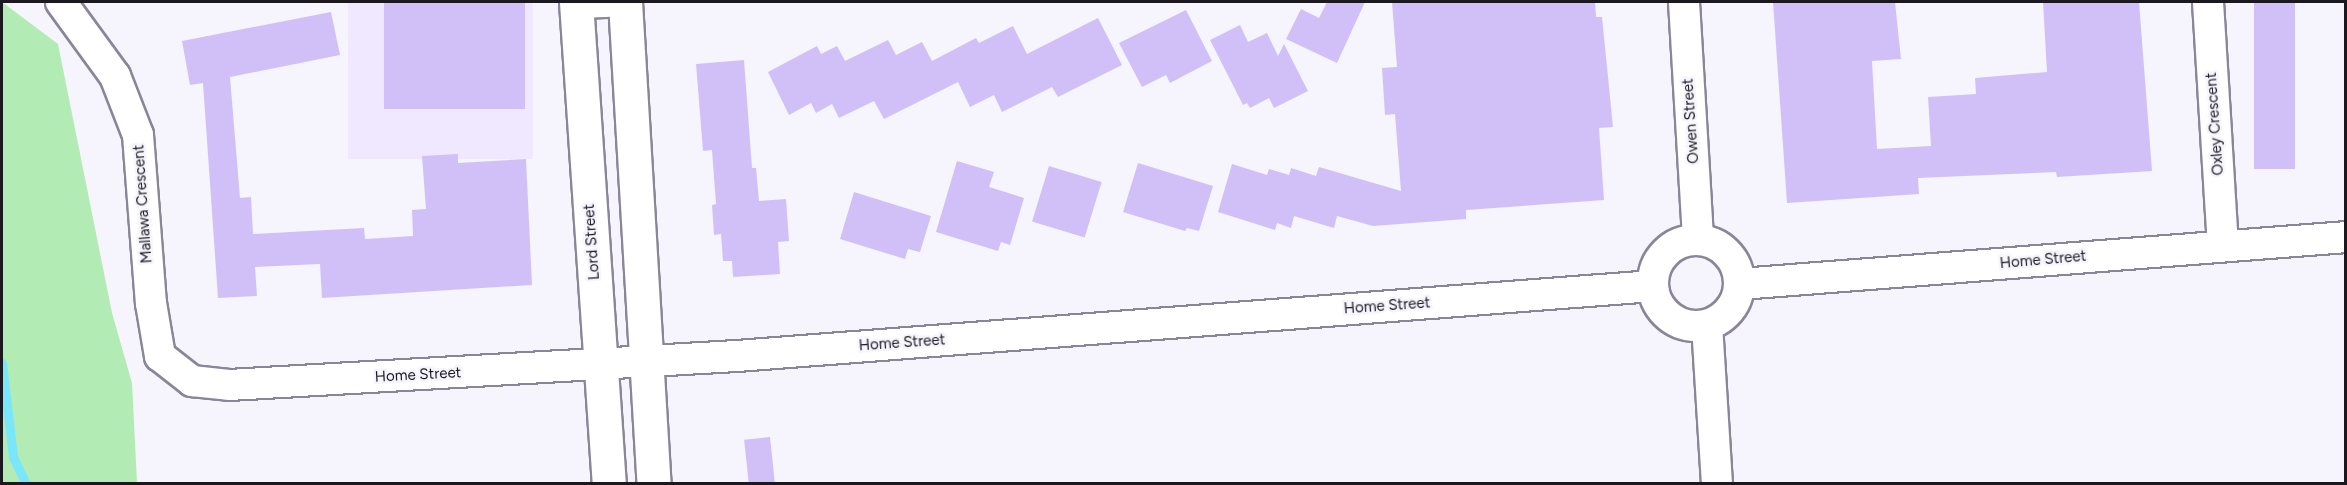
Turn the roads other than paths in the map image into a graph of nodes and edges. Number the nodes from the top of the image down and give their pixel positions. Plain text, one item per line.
1 (61, 2) edge
2 (586, 2) edge
3 (625, 2) edge
4 (1684, 2) edge
5 (2208, 2) edge
6 (2346, 237) edge
7 (1698, 240) junction
8 (2223, 246) junction
9 (1740, 284) junction
10 (1653, 286) junction
11 (1707, 325) junction
12 (159, 356) joint
13 (648, 362) junction
14 (601, 365) junction
15 (609, 483) edge
16 (654, 483) edge
17 (1717, 483) edge

1 - 12 street, Mallawa Crescent
2 - 14 main road, Lord Street
3 - 13 main road
4 - 7 street, Owen Street
5 - 8 street, Oxley Crescent
6 - 8 street, Home Street
7 - 9 street
7 - 10 street
8 - 9 street, Home Street
9 - 11 street
10 - 11 street
10 - 13 street, Home Street
11 - 17 street
12 - 14 street, Home Street
13 - 14 street, Home Street
13 - 16 main road
14 - 15 main road, Lord Street

